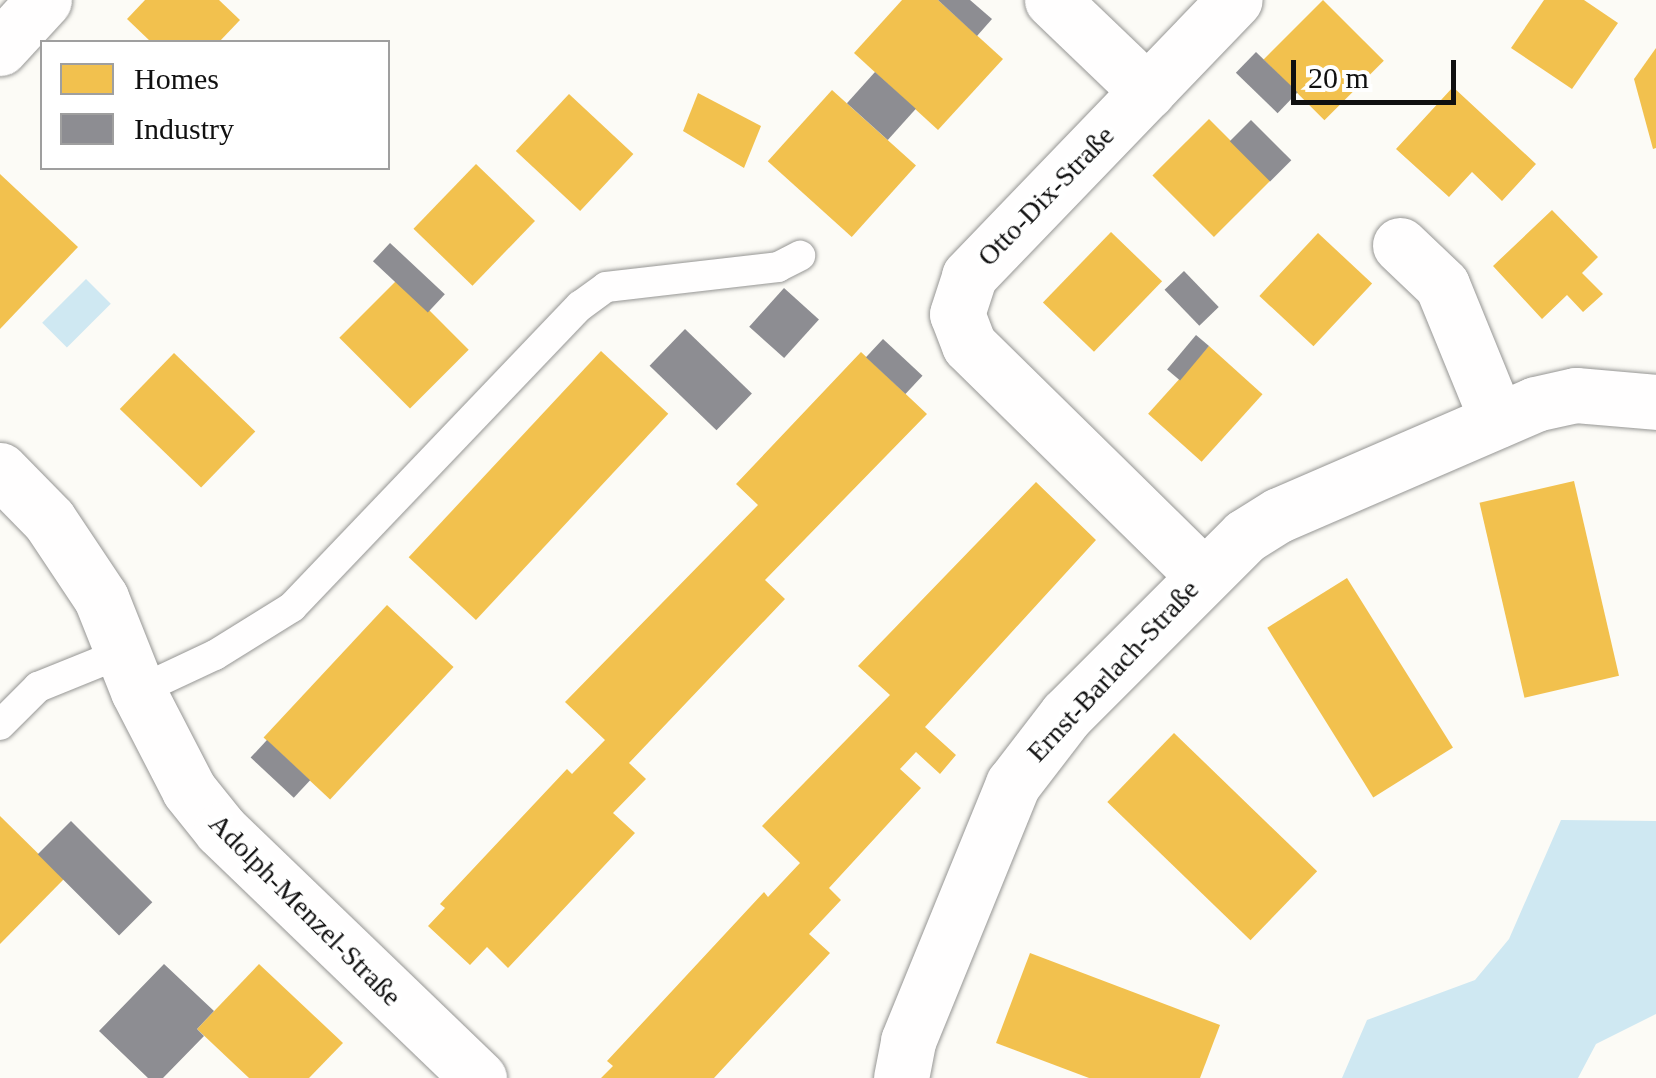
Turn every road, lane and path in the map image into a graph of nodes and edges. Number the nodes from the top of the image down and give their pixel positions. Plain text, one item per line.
1 (44, 0) edge
2 (1052, 0) edge
3 (1235, 0) edge
4 (0, 48) edge
5 (1148, 91) junction
6 (1400, 245) dead end
7 (800, 256) dead end
8 (1656, 402) edge
9 (1497, 420) junction
10 (0, 470) edge
11 (1204, 575) junction
12 (130, 672) junction
13 (0, 725) edge
14 (479, 1078) edge
15 (901, 1078) edge

1 - 4 street
2 - 5 street
3 - 5 street, Otto-Dix-Straße
5 - 11 street, Otto-Dix-Straße
6 - 9 street
7 - 12 lane
8 - 9 street, Ernst-Barlach-Straße
9 - 11 street, Ernst-Barlach-Straße
10 - 12 street, Adolph-Menzel-Straße
11 - 15 street, Ernst-Barlach-Straße
12 - 13 lane
12 - 14 street, Adolph-Menzel-Straße

